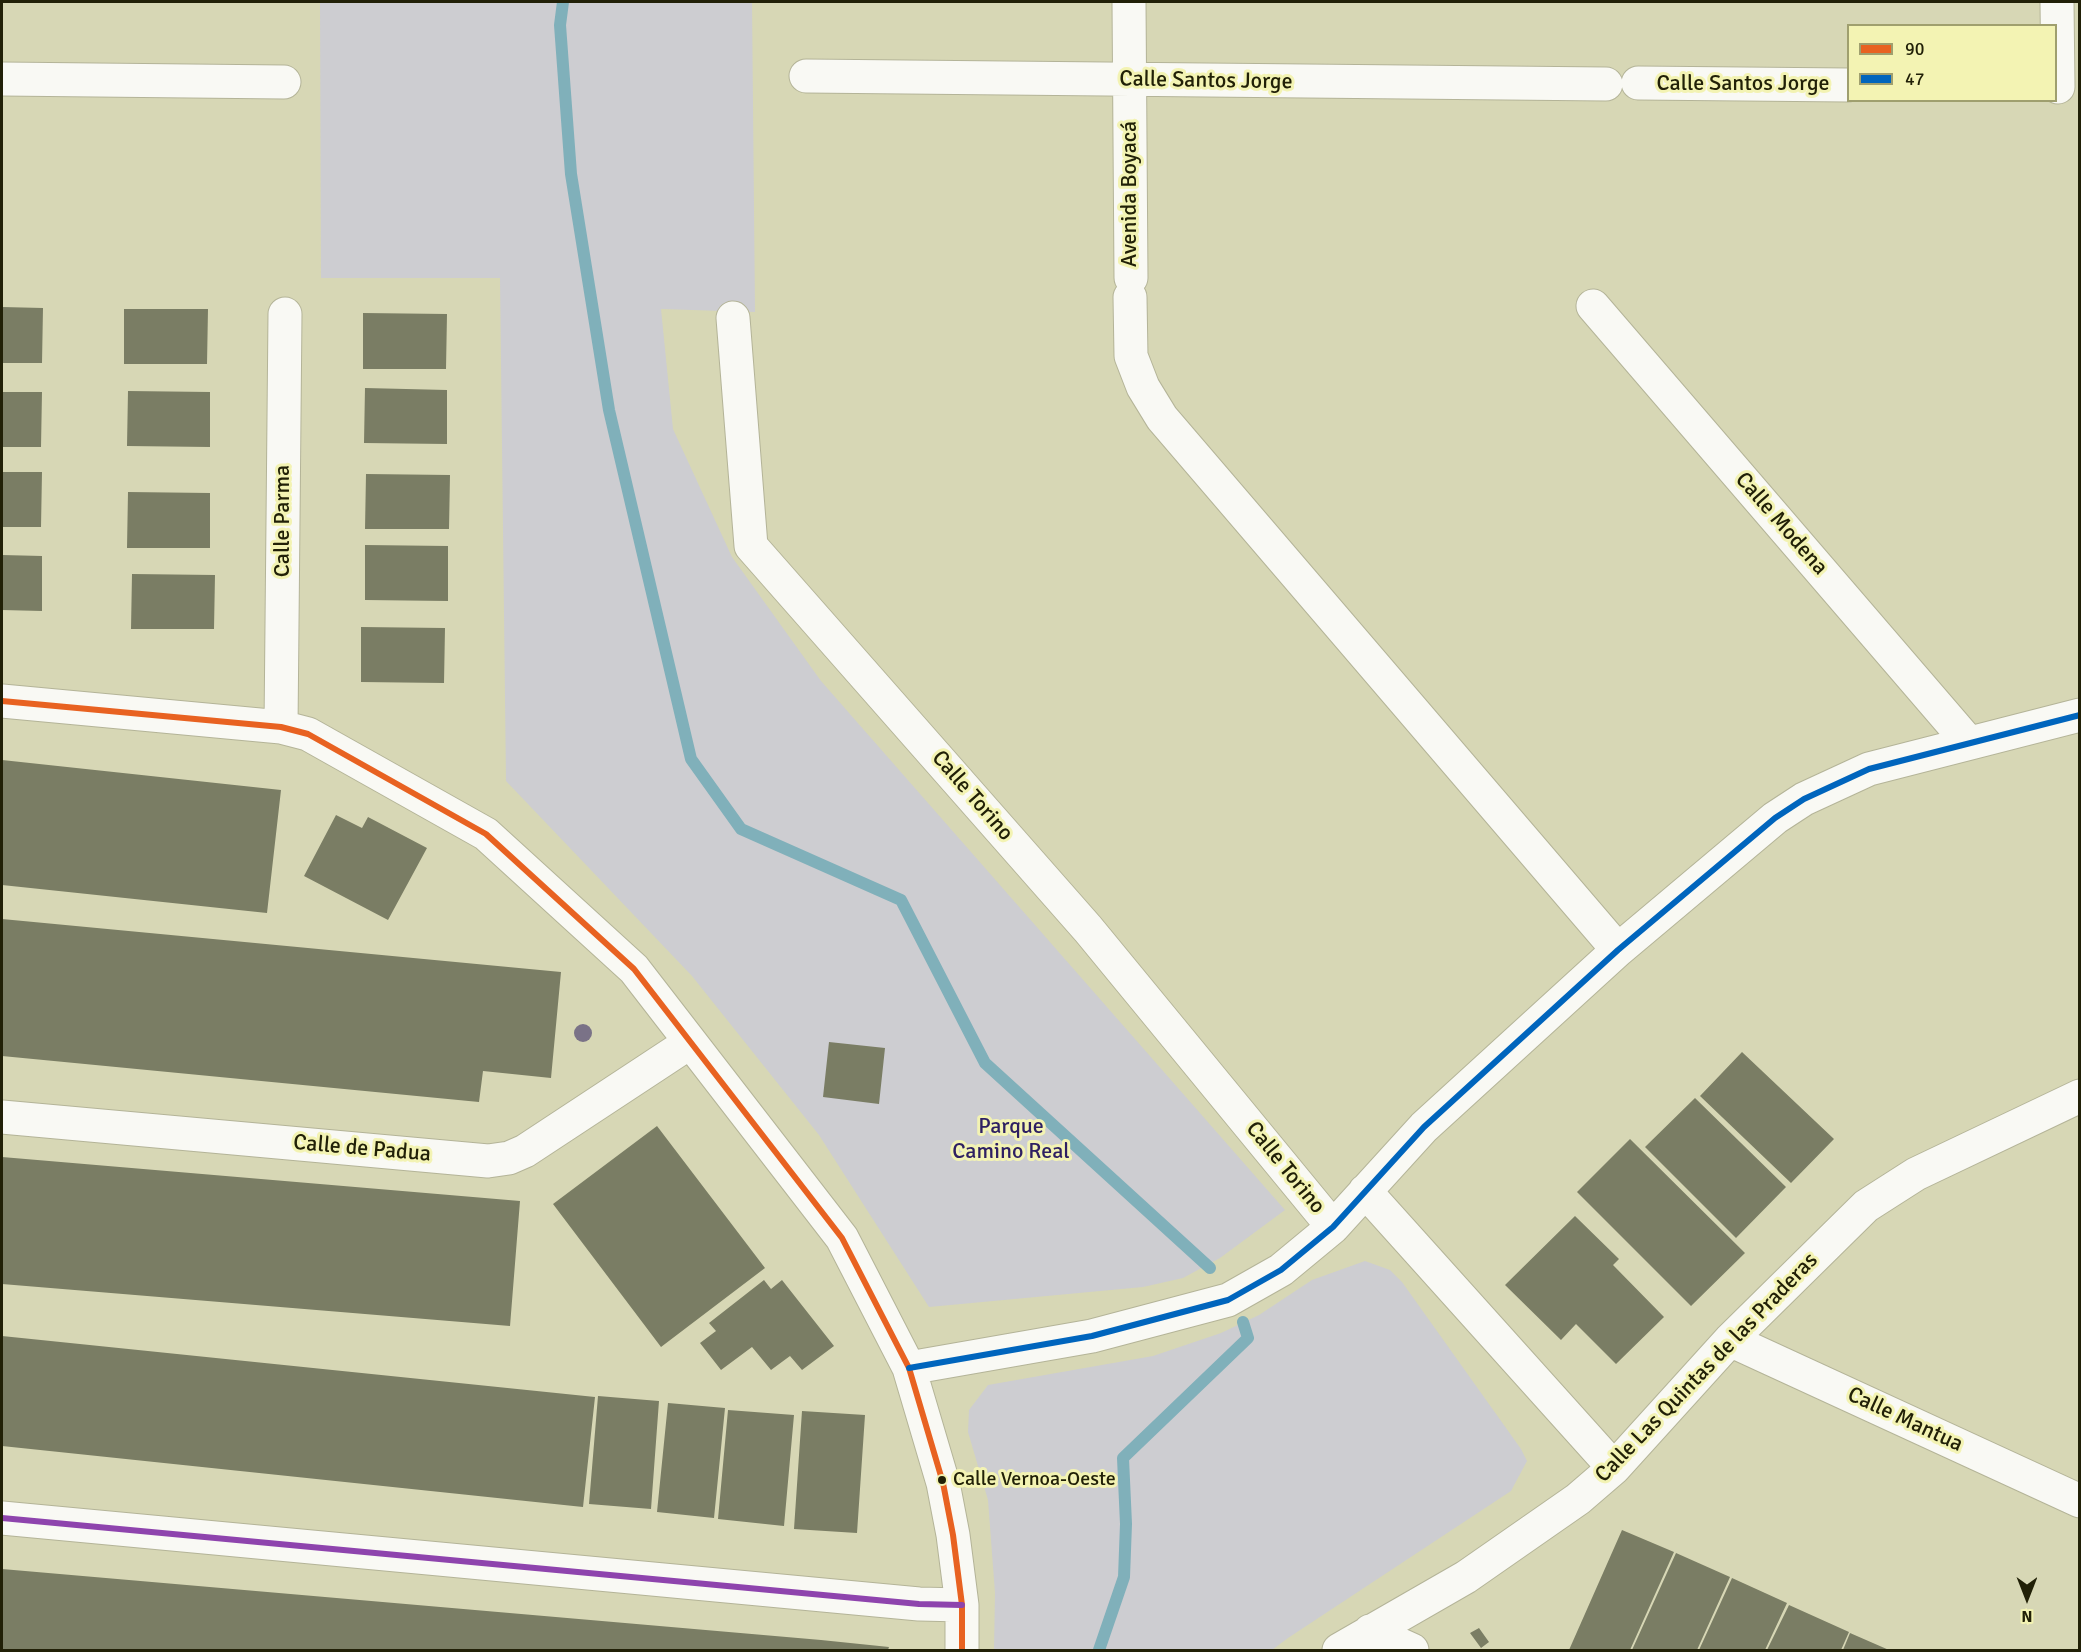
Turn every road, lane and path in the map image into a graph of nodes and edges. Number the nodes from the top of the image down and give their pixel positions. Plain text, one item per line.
1 (1129, 2) edge
2 (2057, 2) edge
3 (806, 76) dead end
4 (2, 79) edge
5 (1129, 80) junction
6 (284, 82) dead end
7 (1638, 83) dead end
8 (1606, 84) dead end
9 (1847, 85) edge
10 (2064, 87) edge
11 (1593, 306) dead end
12 (285, 314) dead end
13 (733, 318) dead end
14 (2, 701) edge
15 (2079, 715) edge
16 (281, 727) junction
17 (1969, 743) junction
18 (1618, 950) junction
19 (689, 1043) junction
20 (2079, 1096) edge
21 (2, 1117) edge
22 (1365, 1191) junction
23 (1333, 1227) junction
24 (1730, 1340) junction
25 (909, 1368) junction
26 (1614, 1468) junction
27 (2079, 1501) edge
28 (2, 1518) edge
29 (962, 1605) junction
30 (1370, 1631) junction
31 (962, 1650) edge
32 (1339, 1650) edge
33 (1412, 1650) edge

1 - 5 street, Avenida Boyacá
2 - 10 street
3 - 5 street, Calle Santos Jorge
4 - 6 street
5 - 8 street, Calle Santos Jorge
5 - 18 street, Avenida Boyacá
7 - 9 street, Calle Santos Jorge
11 - 17 street, Calle Modena
12 - 16 street, Calle Parma
13 - 23 street, Calle Torino
14 - 16 street
15 - 17 street
16 - 19 street
17 - 18 street
18 - 22 street
19 - 21 street, Calle de Padua
19 - 25 street
20 - 24 street, Calle Las Quintas de las Praderas
22 - 23 street
22 - 26 street
23 - 25 street
24 - 26 street, Calle Las Quintas de las Praderas
24 - 27 street, Calle Mantua
25 - 29 street
26 - 30 street, Calle Las Quintas de las Praderas
28 - 29 street
29 - 31 street
30 - 32 street, Calle Las Quintas de las Praderas
30 - 33 street

